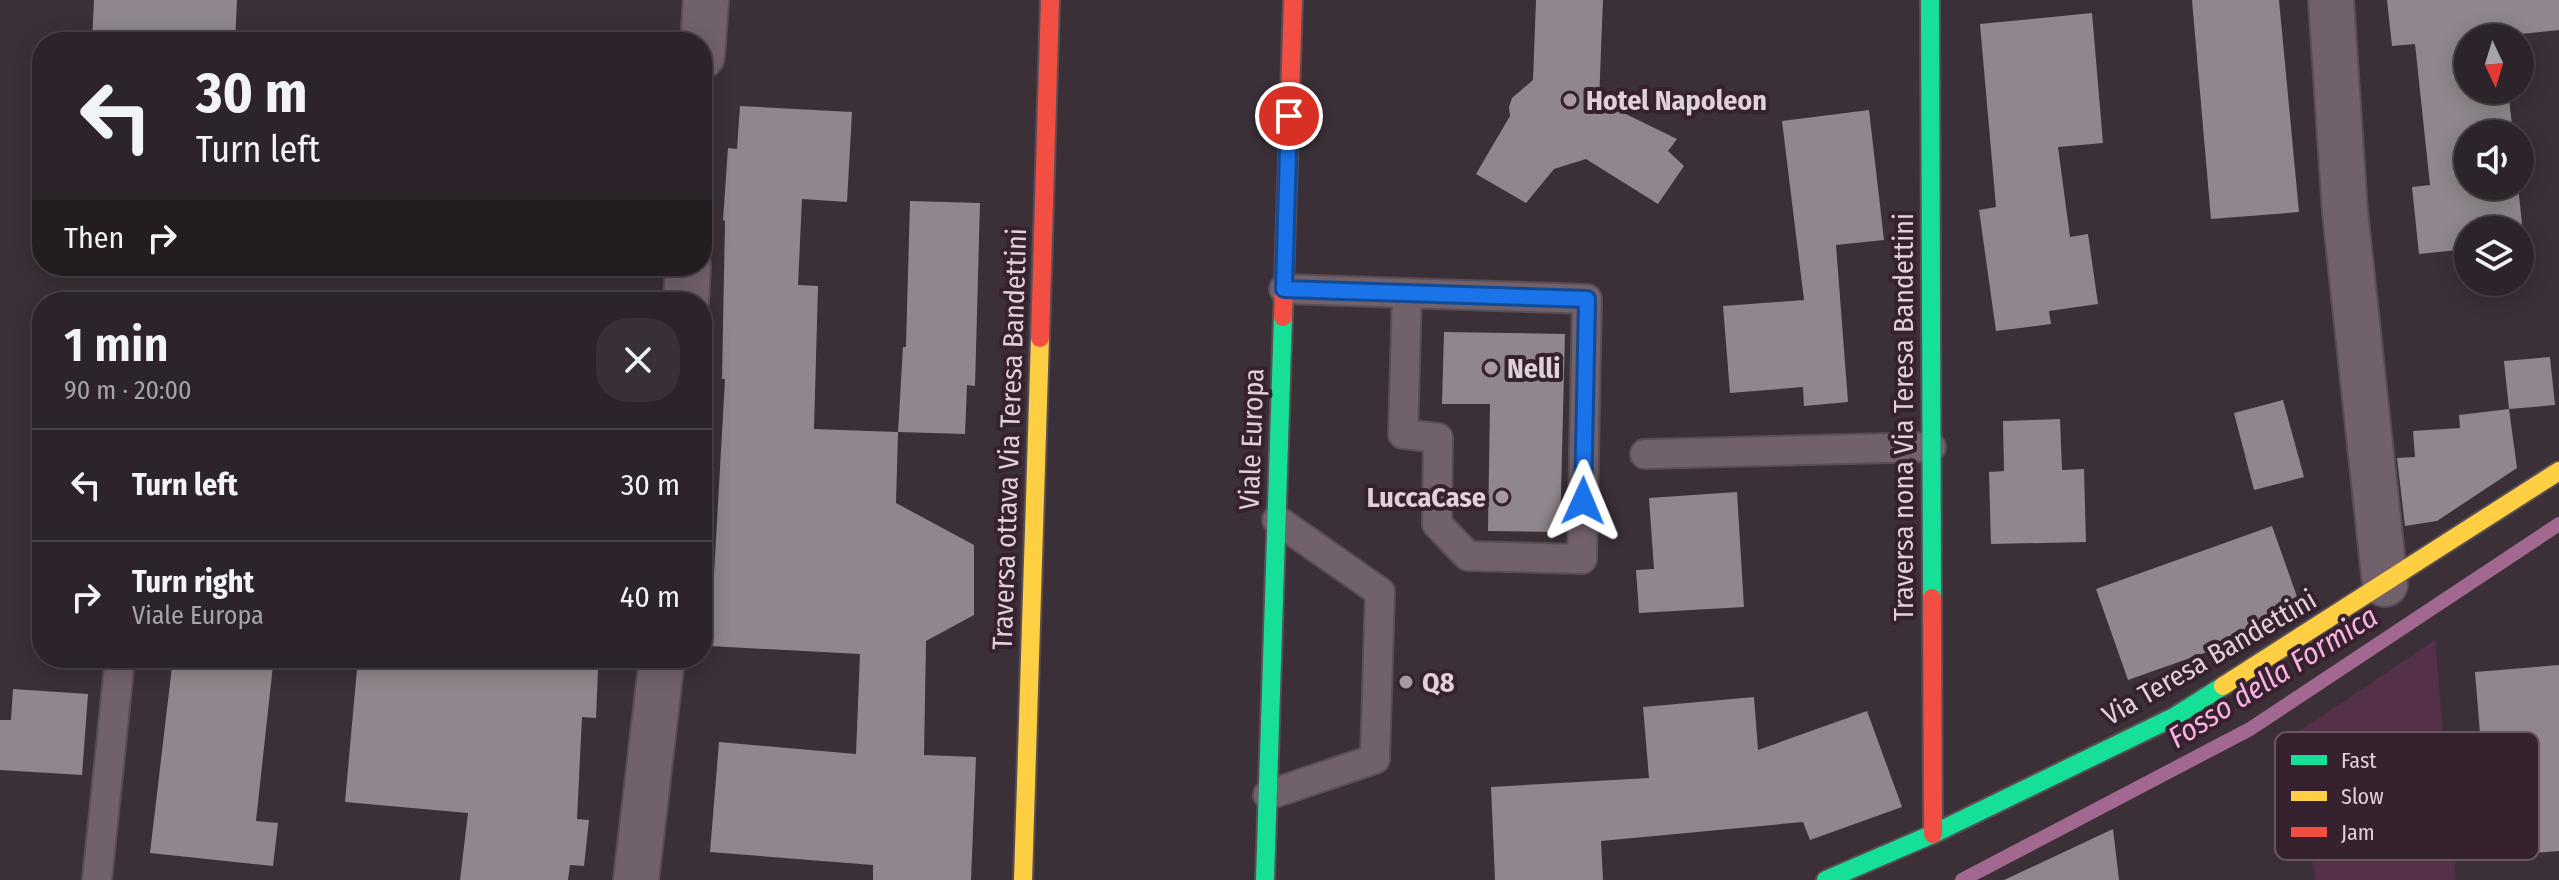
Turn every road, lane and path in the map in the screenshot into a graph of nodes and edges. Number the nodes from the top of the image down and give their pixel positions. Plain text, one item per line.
1 (706, 0) edge
2 (1050, 0) edge
3 (1293, 0) edge
4 (1930, 0) edge
5 (2331, 0) edge
6 (704, 32) edge
7 (1284, 289) junction
8 (1407, 293) junction
9 (1931, 447) junction
10 (1645, 454) dead end
11 (2557, 476) edge
12 (1277, 520) junction
13 (2385, 584) junction
14 (119, 668) edge
15 (661, 668) edge
16 (1268, 795) junction
17 (1933, 834) junction
18 (1846, 877) edge
19 (97, 880) edge
20 (636, 880) edge
21 (1023, 880) edge
22 (1265, 880) edge

1 - 6 street
2 - 21 street, Traversa ottava Via Teresa Bandettini
3 - 7 street, Viale Europa
4 - 9 street, Traversa nona Via Teresa Bandettini
5 - 13 street
7 - 8 lane
7 - 12 street, Viale Europa
8 - 8 lane
9 - 10 lane
9 - 17 street, Traversa nona Via Teresa Bandettini
11 - 13 street, Via Teresa Bandettini
12 - 16 street, Viale Europa
12 - 16 lane
13 - 17 street, Via Teresa Bandettini
14 - 19 lane
15 - 20 street
16 - 22 street, Viale Europa
17 - 18 street, Via Teresa Bandettini

